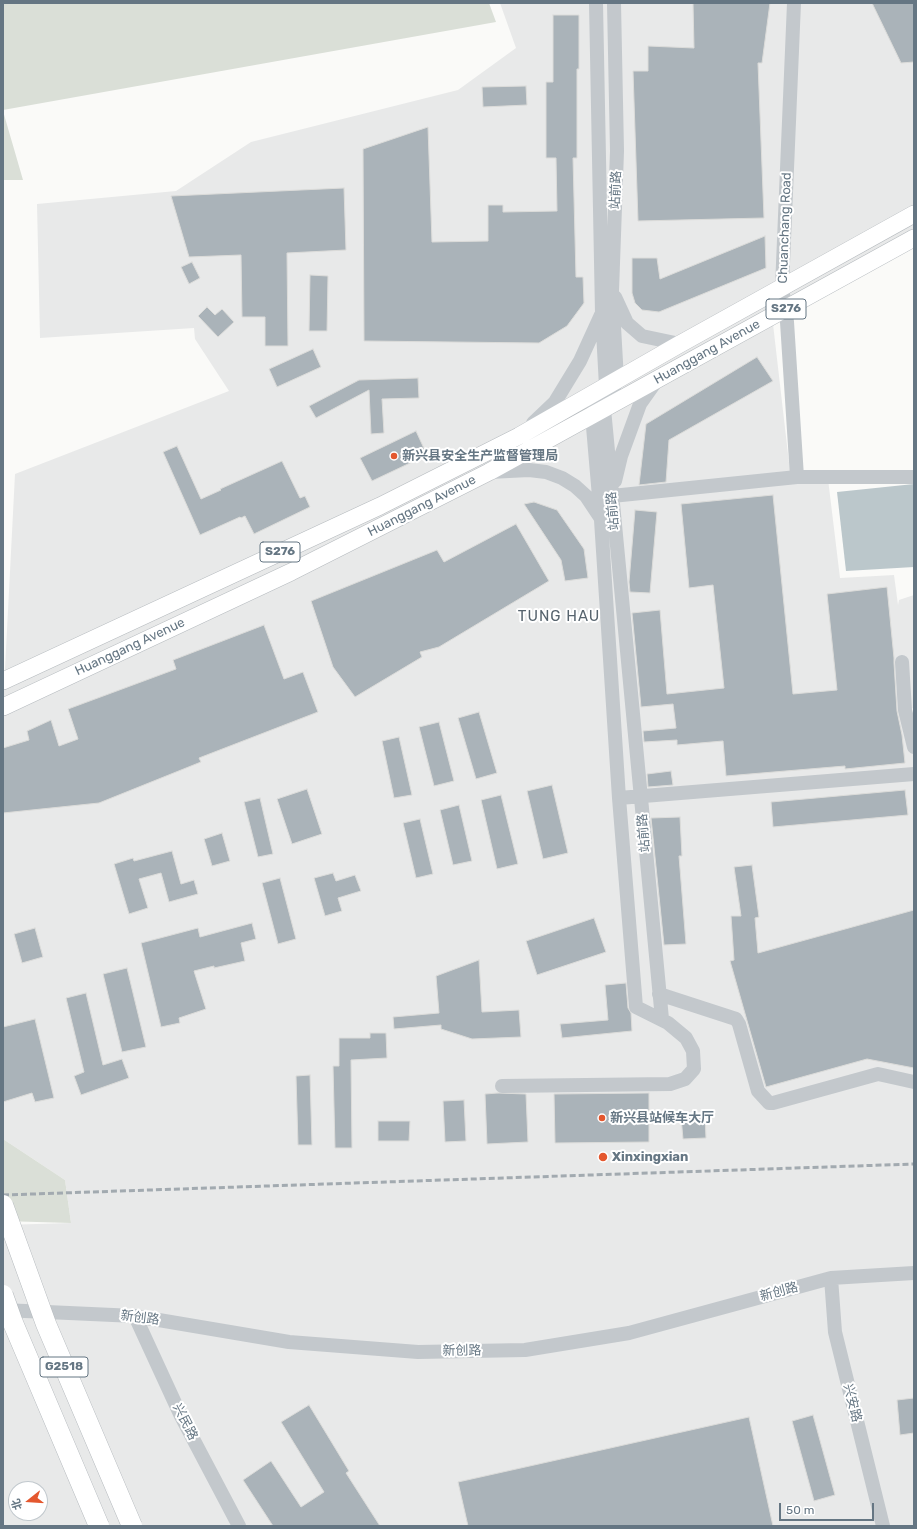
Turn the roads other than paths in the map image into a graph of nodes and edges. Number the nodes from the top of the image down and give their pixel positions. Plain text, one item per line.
1 (596, 3) edge
2 (614, 3) edge
3 (794, 3) edge
4 (914, 214) edge
5 (914, 238) edge
6 (782, 287) junction
7 (612, 292) junction
8 (786, 309) junction
9 (602, 312) junction
10 (680, 344) junction
11 (658, 379) junction
12 (611, 382) junction
13 (598, 412) junction
14 (519, 436) junction
15 (489, 472) junction
16 (797, 477) junction
17 (914, 477) edge
18 (612, 496) junction
19 (601, 520) junction
20 (902, 662) dead end
21 (40, 664) junction
22 (3, 681) edge
23 (49, 685) junction
24 (3, 707) edge
25 (914, 747) edge
26 (914, 774) edge
27 (640, 796) junction
28 (619, 798) junction
29 (659, 994) junction
30 (662, 1019) junction
31 (914, 1082) edge
32 (502, 1086) dead end
33 (3, 1205) edge
34 (914, 1273) edge
35 (831, 1278) junction
36 (3, 1295) edge
37 (3, 1310) edge
38 (135, 1316) junction
39 (100, 1526) edge
40 (132, 1526) edge
41 (240, 1526) edge
42 (883, 1526) edge

1 - 9 street, 站前路
2 - 7 street, 站前路
3 - 6 street, Chuanchang Road
4 - 6 main road, Huanggang Avenue / S276
5 - 8 main road, Huanggang Avenue / S276
6 - 8 street, Chuanchang Road
6 - 10 main road, Huanggang Avenue / S276
7 - 10 street
7 - 12 street, 站前路
8 - 11 main road, Huanggang Avenue / S276
8 - 16 street, Chuanchang Road
9 - 12 street, 站前路
9 - 14 street
10 - 12 main road, Huanggang Avenue / S276
11 - 13 main road, Huanggang Avenue / S276
11 - 18 street
12 - 13 street, 站前路
12 - 14 main road, Huanggang Avenue / S276
13 - 15 main road, Huanggang Avenue / S276
13 - 18 street, 站前路
13 - 19 street, 站前路
14 - 21 main road, Huanggang Avenue / S276
15 - 19 street
15 - 23 main road, Huanggang Avenue / S276
16 - 17 street
16 - 18 street
18 - 27 street, 站前路
19 - 28 street, 站前路
20 - 25 street
21 - 22 main road, Huanggang Avenue / S276
21 - 23 main road
23 - 24 main road, Huanggang Avenue / S276
26 - 27 street
27 - 28 street
27 - 29 street, 站前路
28 - 30 street, 站前路
29 - 30 street, 站前路
29 - 31 street
30 - 32 street
33 - 40 highway, G2518, bridge
34 - 35 street, 新创路
35 - 38 street, 新创路
35 - 42 street, 兴安路
36 - 39 highway, G2518, bridge
37 - 38 street, 新创路
38 - 41 street, 兴民路

